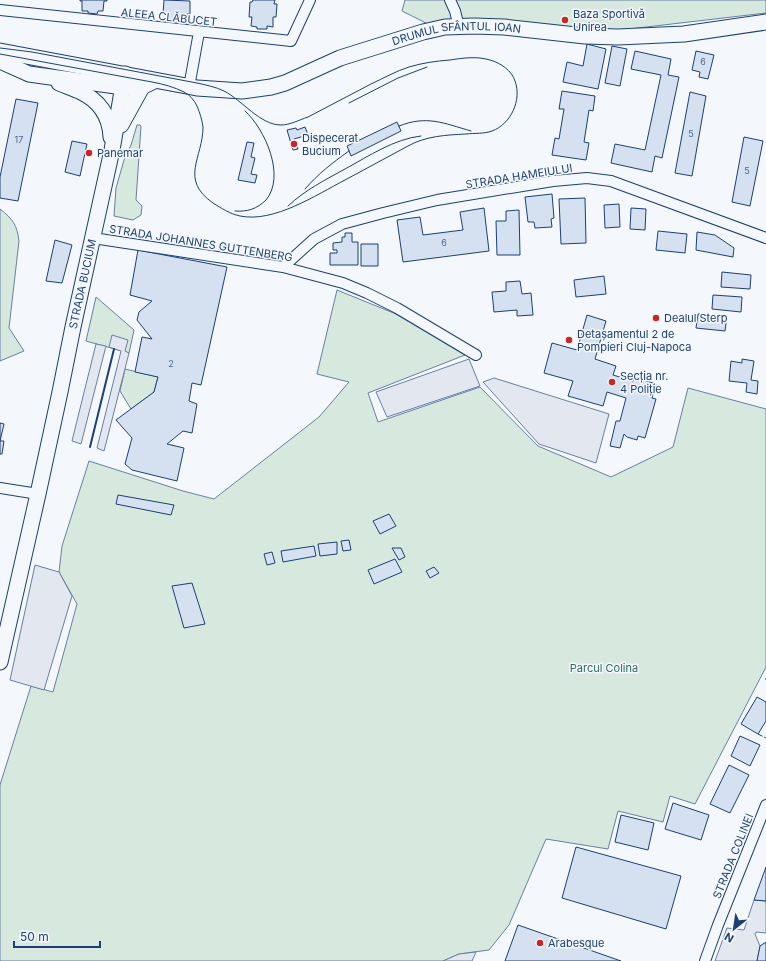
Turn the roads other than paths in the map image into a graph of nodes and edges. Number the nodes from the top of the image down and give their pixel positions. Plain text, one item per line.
1 (310, 0) edge
2 (450, 0) edge
3 (0, 10) edge
4 (766, 22) edge
5 (459, 26) junction
6 (199, 32) junction
7 (0, 51) edge
8 (0, 61) edge
9 (44, 75) junction
10 (156, 80) junction
11 (124, 81) junction
12 (142, 87) junction
13 (189, 87) junction
14 (112, 150) junction
15 (93, 238) junction
16 (766, 238) edge
17 (283, 267) junction
18 (476, 355) dead end
19 (0, 488) edge
20 (38, 494) junction
21 (4, 630) edge
22 (0, 662) edge
23 (766, 805) edge
24 (705, 961) edge

1 - 6 street, ALEEA CLĂBUCET
2 - 5 street
3 - 6 street, ALEEA CLĂBUCET
4 - 5 main road, DRUMUL SFÂNTUL IOAN
5 - 13 main road, DRUMUL SFÂNTUL IOAN
6 - 13 street
7 - 11 main road
8 - 9 main road
9 - 11 main road
9 - 14 main road
10 - 11 main road, DRUMUL SFÂNTUL IOAN
10 - 12 main road
10 - 13 main road, DRUMUL SFÂNTUL IOAN
11 - 12 main road
11 - 14 main road, STRADA BUCIUM
12 - 14 main road
14 - 15 main road, STRADA BUCIUM
15 - 17 street, STRADA JOHANNES GUTTENBERG
15 - 20 main road, STRADA BUCIUM
16 - 17 street, STRADA HAMEIULUI
17 - 18 street, STRADA JOHANNES GUTTENBERG
19 - 20 street
20 - 21 main road, STRADA BUCIUM
21 - 22 main road, STRADA BUCIUM
23 - 24 street, STRADA COLINEI

